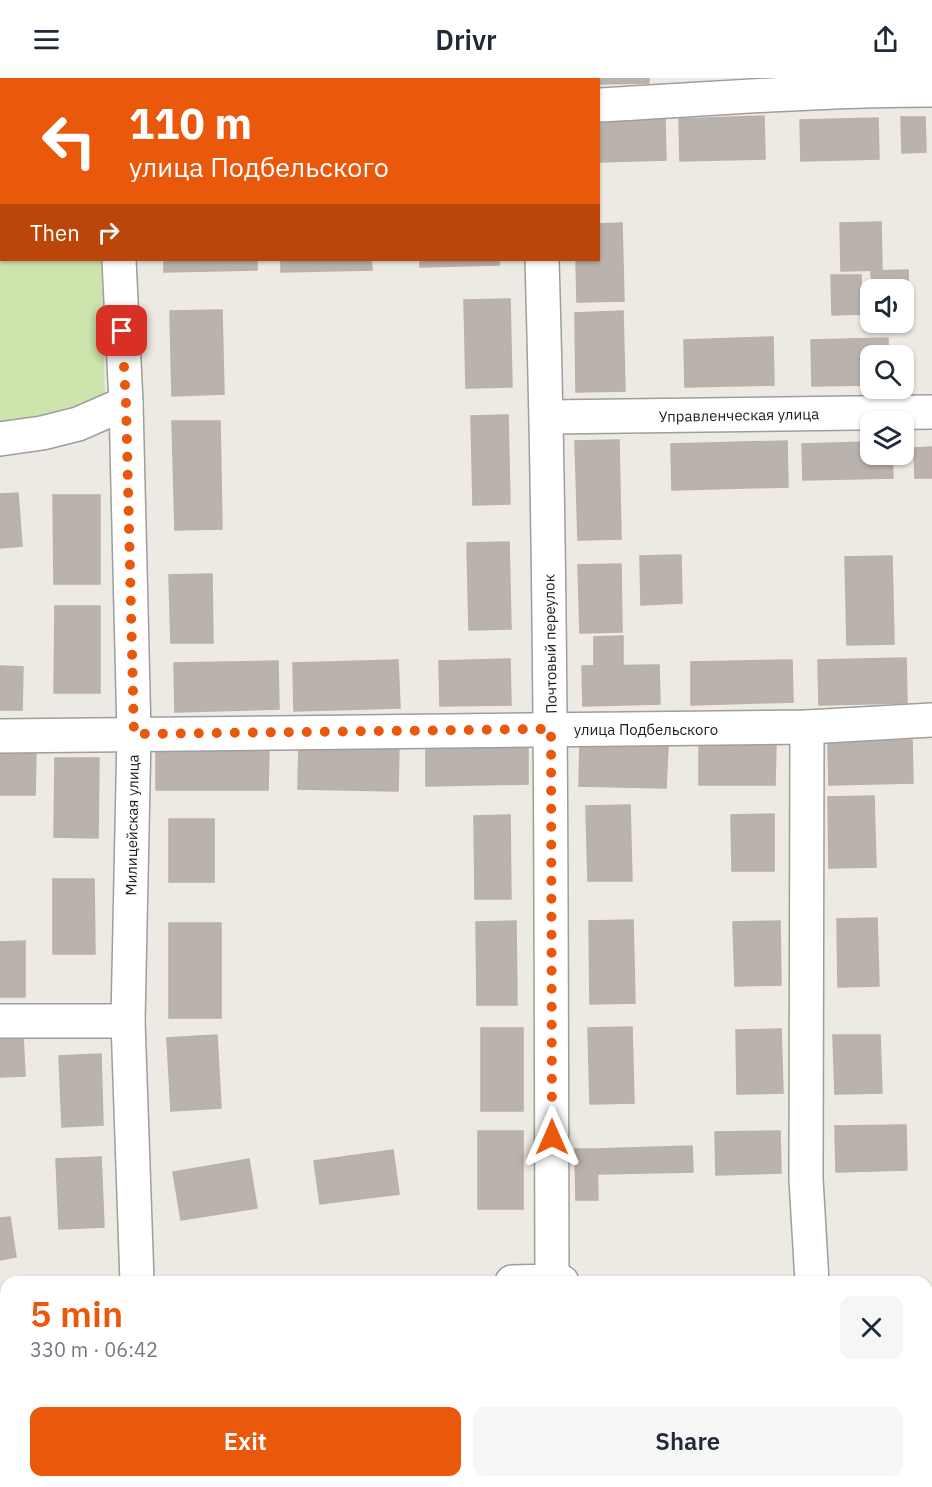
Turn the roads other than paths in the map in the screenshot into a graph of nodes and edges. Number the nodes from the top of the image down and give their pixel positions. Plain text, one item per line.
1 (932, 90) edge
2 (600, 105) edge
3 (119, 261) edge
4 (542, 261) edge
5 (126, 403) junction
6 (932, 412) edge
7 (546, 417) junction
8 (0, 440) edge
9 (932, 720) edge
10 (807, 728) junction
11 (551, 729) junction
12 (134, 734) junction
13 (0, 736) edge
14 (0, 1021) edge
15 (128, 1021) junction
16 (137, 1276) edge
17 (557, 1276) edge
18 (812, 1276) edge

1 - 2 street
3 - 5 street, Милицейская улица
4 - 7 street, Почтовый переулок
5 - 8 street
5 - 12 street, Милицейская улица
6 - 7 street, Управленческая улица
7 - 11 street, Почтовый переулок
9 - 10 street, улица Подбельского
10 - 11 street, улица Подбельского
10 - 18 street
11 - 12 street, улица Подбельского
11 - 17 street, Почтовый переулок
12 - 13 street, улица Подбельского
12 - 15 street, Милицейская улица
14 - 15 street
15 - 16 street, Милицейская улица

